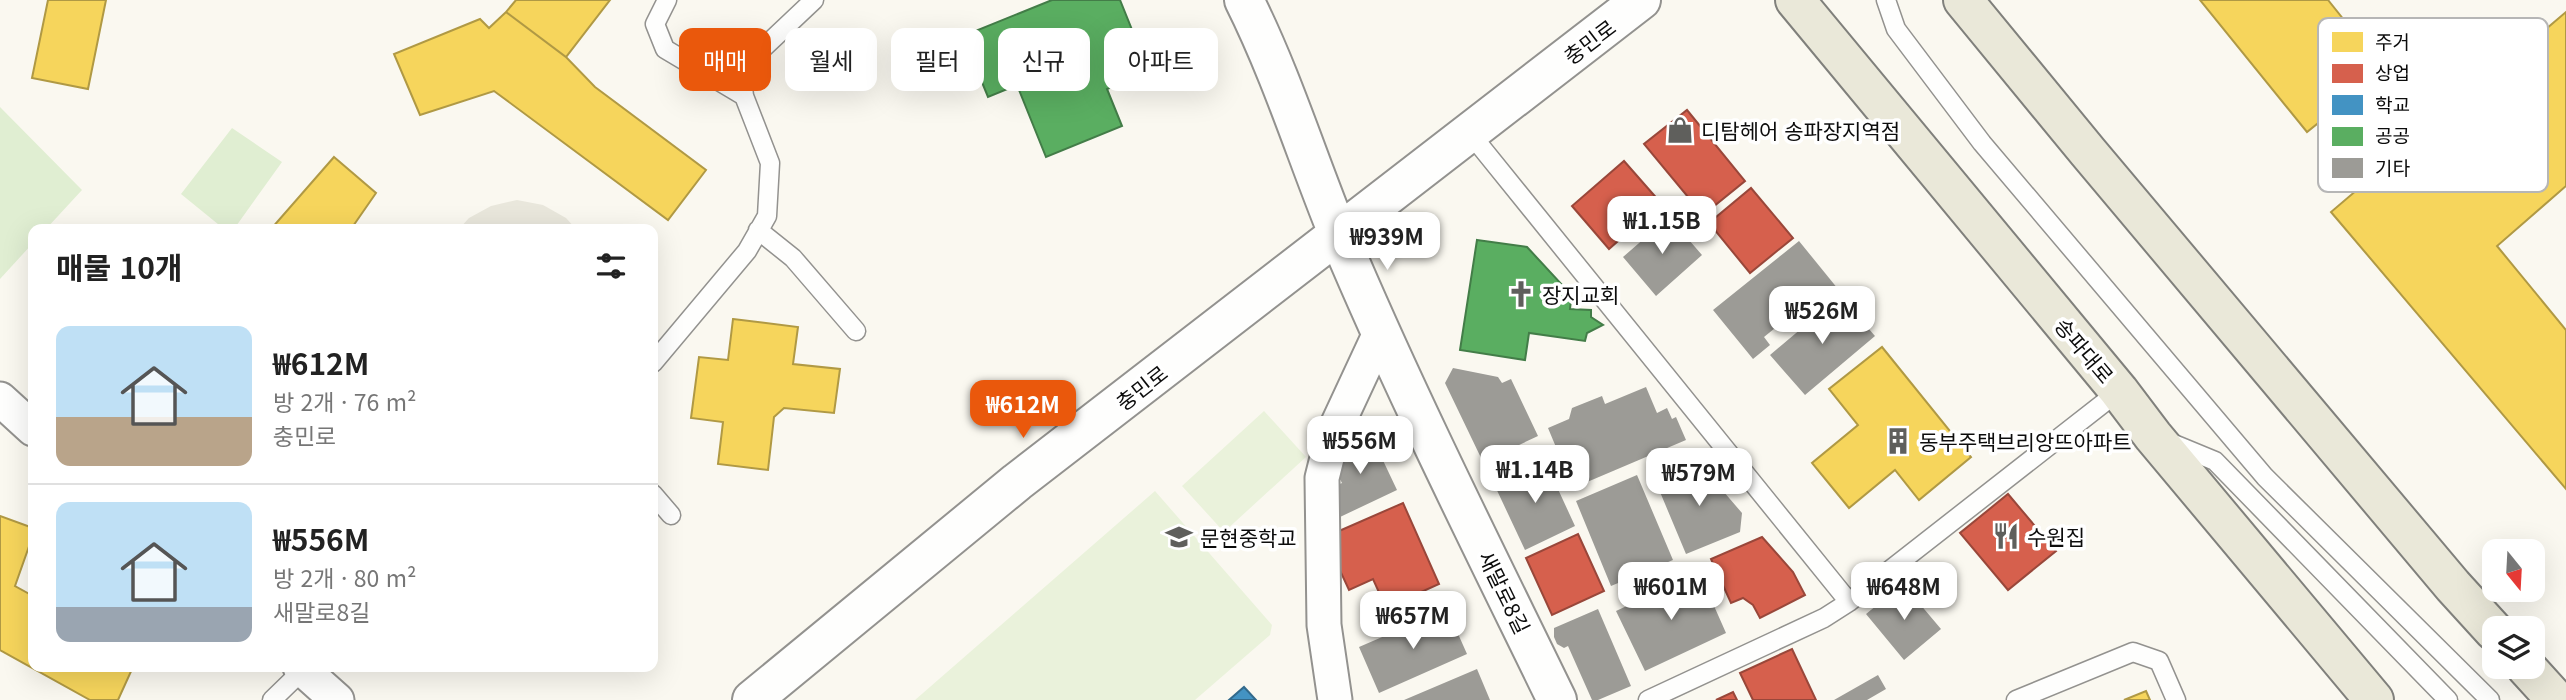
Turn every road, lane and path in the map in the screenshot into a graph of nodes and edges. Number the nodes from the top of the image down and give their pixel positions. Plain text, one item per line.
1 (667, 0) edge
2 (814, 0) edge
3 (1244, 0) edge
4 (1641, 0) edge
5 (1795, 0) edge
6 (1886, 0) edge
7 (1963, 0) edge
8 (744, 96) junction
9 (1469, 132) junction
10 (758, 230) junction
11 (1338, 235) junction
12 (856, 331) dead end
13 (1380, 333) junction
14 (658, 357) edge
15 (2119, 391) junction
16 (0, 399) edge
17 (28, 424) edge
18 (2153, 436) junction
19 (658, 500) edge
20 (671, 515) dead end
21 (1849, 602) junction
22 (2482, 618) edge
23 (299, 672) edge
24 (307, 672) edge
25 (2537, 679) edge
26 (272, 700) edge
27 (337, 700) edge
28 (752, 700) edge
29 (1335, 700) edge
30 (1557, 700) edge
31 (1648, 700) edge
32 (2016, 700) edge
33 (2176, 700) edge
34 (2374, 700) edge
35 (2448, 700) edge
36 (2490, 700) edge
37 (2556, 700) edge

1 - 8 lane
2 - 8 lane
3 - 11 street, 새말로8길
4 - 9 street, 충민로
5 - 15 main road, 송파대로
6 - 36 lane
7 - 22 main road
8 - 10 lane
9 - 11 street, 충민로
9 - 21 lane
10 - 12 lane
10 - 14 lane
11 - 13 street, 새말로8길
11 - 28 street, 충민로
13 - 29 street
13 - 30 street, 새말로8길
15 - 18 main road, 송파대로
15 - 21 lane
16 - 17 street
18 - 34 main road, 송파대로
18 - 35 lane
19 - 20 lane
21 - 31 lane
23 - 26 lane
24 - 27 street
25 - 37 main road
32 - 33 lane

